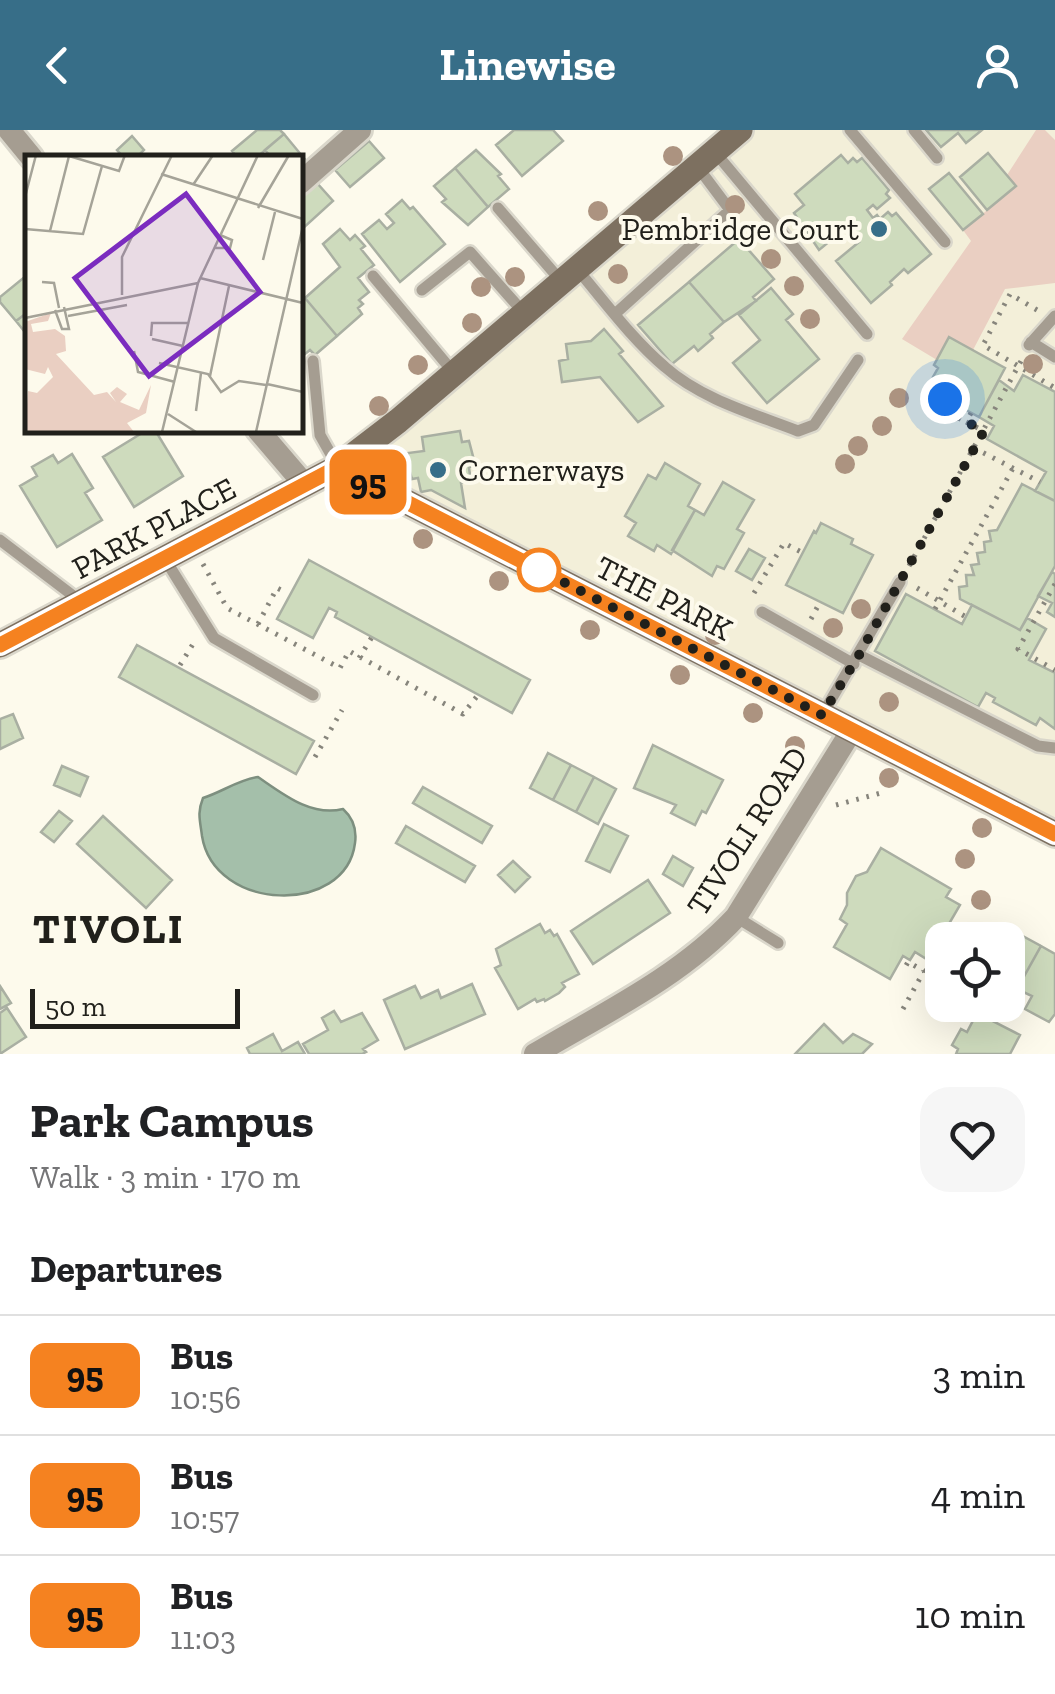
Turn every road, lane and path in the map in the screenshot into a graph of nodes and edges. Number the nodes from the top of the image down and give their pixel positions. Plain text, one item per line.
1 (9, 130) edge
2 (360, 130) edge
3 (740, 130) edge
4 (850, 130) edge
5 (914, 130) edge
6 (30, 155) edge
7 (937, 158) dead end
8 (706, 159) junction
9 (302, 182) edge
10 (498, 208) dead end
11 (945, 242) dead end
12 (569, 275) junction
13 (372, 276) dead end
14 (422, 290) dead end
15 (524, 313) junction
16 (615, 314) junction
17 (1053, 318) edge
18 (868, 334) dead end
19 (1055, 357) edge
20 (858, 360) dead end
21 (313, 362) dead end
22 (1017, 367) junction
23 (454, 373) junction
24 (1055, 388) edge
25 (945, 399) dead end
26 (970, 413) dead end
27 (966, 422) junction
28 (984, 431) junction
29 (260, 432) edge
30 (974, 448) junction
31 (338, 467) junction
32 (1013, 468) junction
33 (1040, 482) dead end
34 (304, 485) junction
35 (0, 540) edge
36 (192, 544) junction
37 (802, 553) dead end
38 (165, 558) junction
39 (900, 581) junction
40 (1054, 587) edge
41 (286, 593) dead end
42 (939, 600) junction
43 (820, 602) dead end
44 (82, 603) junction
45 (935, 609) dead end
46 (762, 612) joint
47 (814, 612) dead end
48 (966, 617) dead end
49 (258, 624) junction
50 (372, 637) dead end
51 (0, 645) edge
52 (359, 658) junction
53 (856, 660) junction
54 (1055, 670) edge
55 (313, 695) dead end
56 (478, 695) dead end
57 (342, 710) dead end
58 (822, 715) junction
59 (852, 730) junction
60 (1055, 748) edge
61 (316, 757) dead end
62 (881, 793) dead end
63 (799, 816) junction
64 (1055, 834) edge
65 (736, 918) junction
66 (778, 943) dead end
67 (903, 971) dead end
68 (903, 1009) dead end
69 (535, 1054) edge

1 - 6 street
2 - 9 street
3 - 8 street
4 - 11 lane
5 - 7 lane
8 - 12 street
8 - 16 lane
8 - 18 lane
10 - 12 lane
12 - 15 street
12 - 16 lane
13 - 23 lane
14 - 15 lane
15 - 23 street
16 - 20 lane
17 - 19 lane
17 - 22 path
21 - 31 lane
22 - 24 path
22 - 28 path
23 - 31 street
25 - 27 path
26 - 27 path
27 - 28 path
28 - 30 path
29 - 34 street
30 - 32 path
30 - 39 path
31 - 34 street, PARK PLACE
31 - 58 street, THE PARK
32 - 33 path
32 - 42 path
34 - 36 street, PARK PLACE
35 - 44 lane
36 - 38 street, PARK PLACE
36 - 49 path
37 - 46 path
38 - 44 street, PARK PLACE
38 - 55 lane
39 - 42 path
39 - 53 lane
40 - 54 path
41 - 49 path
42 - 45 path
42 - 48 path
43 - 47 path
44 - 51 street, PARK PLACE
46 - 53 lane
49 - 52 path
50 - 52 path
52 - 56 path
53 - 58 lane
53 - 60 lane
57 - 61 path
58 - 59 street, THE PARK
59 - 63 street, TIVOLI ROAD
59 - 64 street, THE PARK
62 - 63 path
63 - 65 street, TIVOLI ROAD
65 - 66 lane
65 - 69 street, TIVOLI ROAD
67 - 68 path

